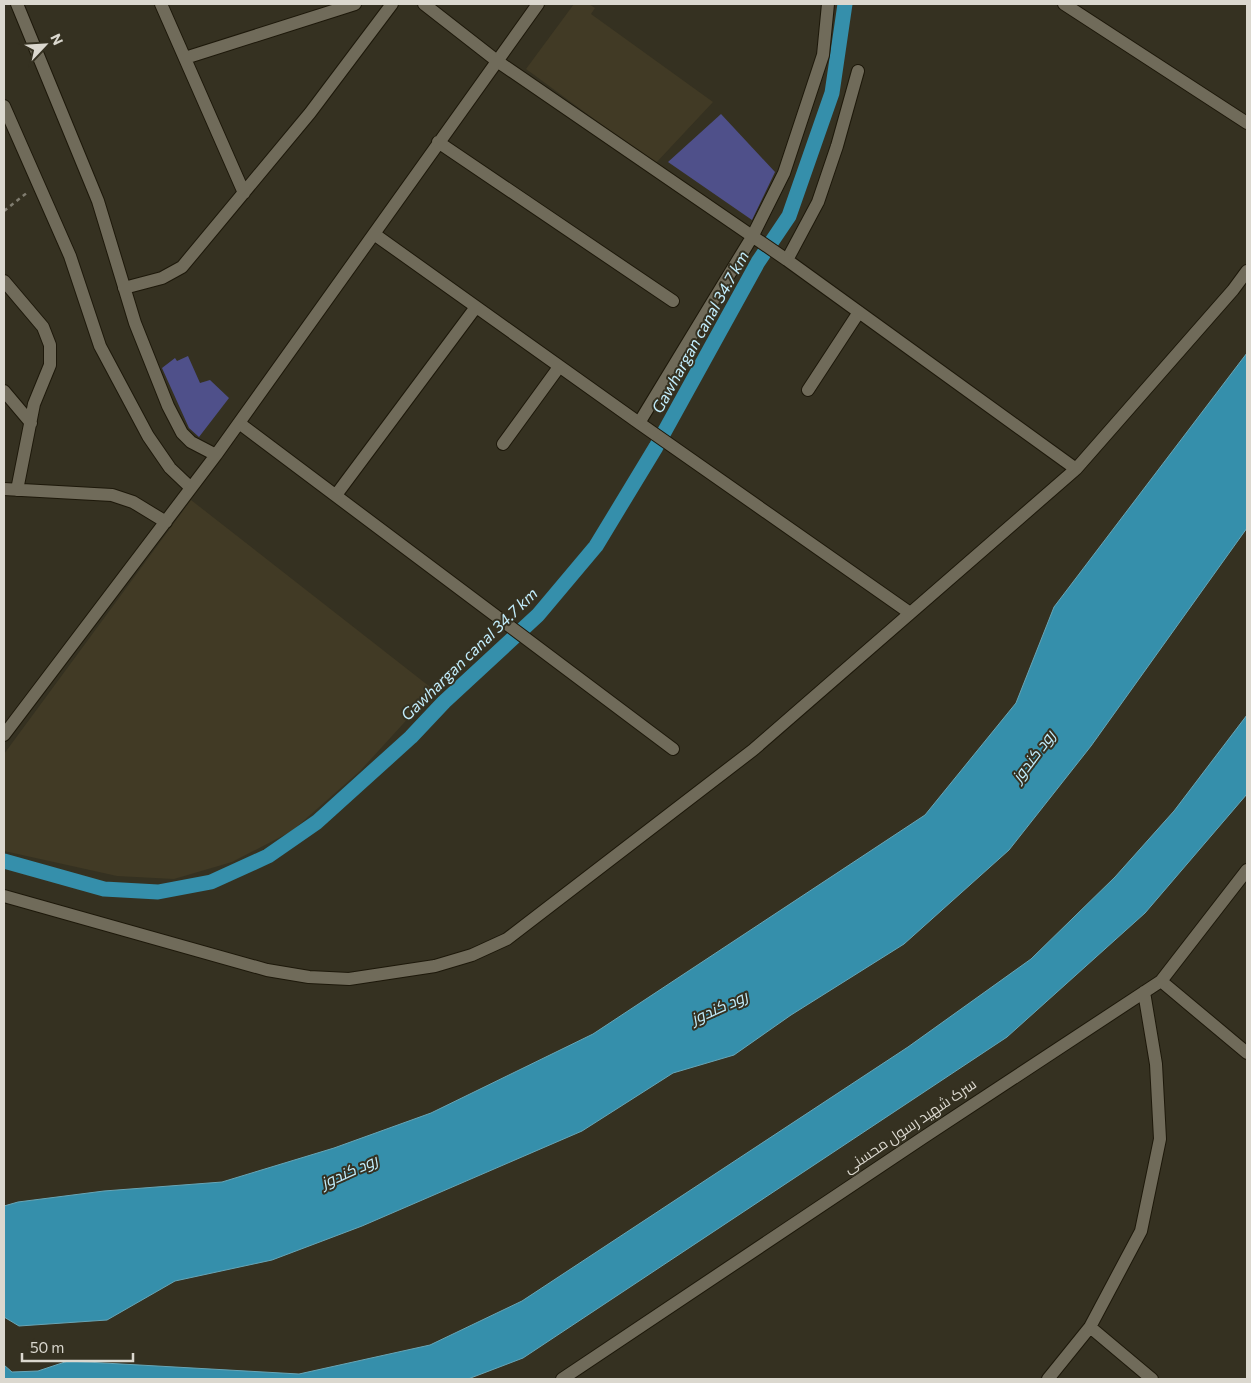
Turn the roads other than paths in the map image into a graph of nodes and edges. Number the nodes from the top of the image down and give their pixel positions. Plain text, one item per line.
1 (16, 4) edge
2 (161, 4) edge
3 (355, 4) edge
4 (392, 4) edge
5 (424, 4) edge
6 (538, 4) edge
7 (828, 4) edge
8 (1064, 4) edge
9 (185, 58) junction
10 (497, 61) junction
11 (858, 71) dead end
12 (4, 106) edge
13 (1247, 122) edge
14 (438, 142) junction
15 (244, 193) junction
16 (374, 234) junction
17 (752, 237) junction
18 (787, 260) junction
19 (1247, 271) edge
20 (4, 281) edge
21 (124, 288) junction
22 (673, 301) dead end
23 (476, 307) junction
24 (859, 312) junction
25 (560, 367) junction
26 (808, 390) dead end
27 (4, 391) edge
28 (31, 422) junction
29 (239, 423) junction
30 (639, 423) junction
31 (503, 444) dead end
32 (216, 455) junction
33 (1076, 470) junction
34 (191, 488) junction
35 (10, 490) edge
36 (336, 495) junction
37 (166, 522) junction
38 (910, 613) junction
39 (4, 735) edge
40 (673, 749) dead end
41 (1247, 870) edge
42 (4, 896) edge
43 (1162, 981) junction
44 (1144, 992) junction
45 (1247, 1053) edge
46 (1090, 1326) junction
47 (562, 1379) edge
48 (1048, 1379) edge
49 (1152, 1379) edge

1 - 21 street
2 - 9 street
3 - 9 street
4 - 15 street
5 - 10 street
6 - 10 street
7 - 17 street
8 - 13 street
9 - 15 street
10 - 14 street
10 - 17 street
11 - 18 street
12 - 34 street
14 - 16 street
14 - 22 street
15 - 21 street
16 - 23 street
16 - 29 street
17 - 18 street
17 - 30 street
18 - 24 street
19 - 33 street
20 - 28 street
21 - 32 street
23 - 25 street
23 - 36 street
24 - 26 street
24 - 33 street
25 - 30 street
25 - 31 street
27 - 28 street
28 - 35 street
29 - 32 street
29 - 36 street
30 - 38 street
32 - 34 street
33 - 38 street
34 - 37 street
35 - 37 street
36 - 40 street
37 - 39 street
38 - 42 street
41 - 43 street, سرک شهید رسول محسنی
43 - 44 street, سرک شهید رسول محسنی
43 - 45 street
44 - 46 street
44 - 47 street, سرک شهید رسول محسنی
46 - 48 street
46 - 49 street

